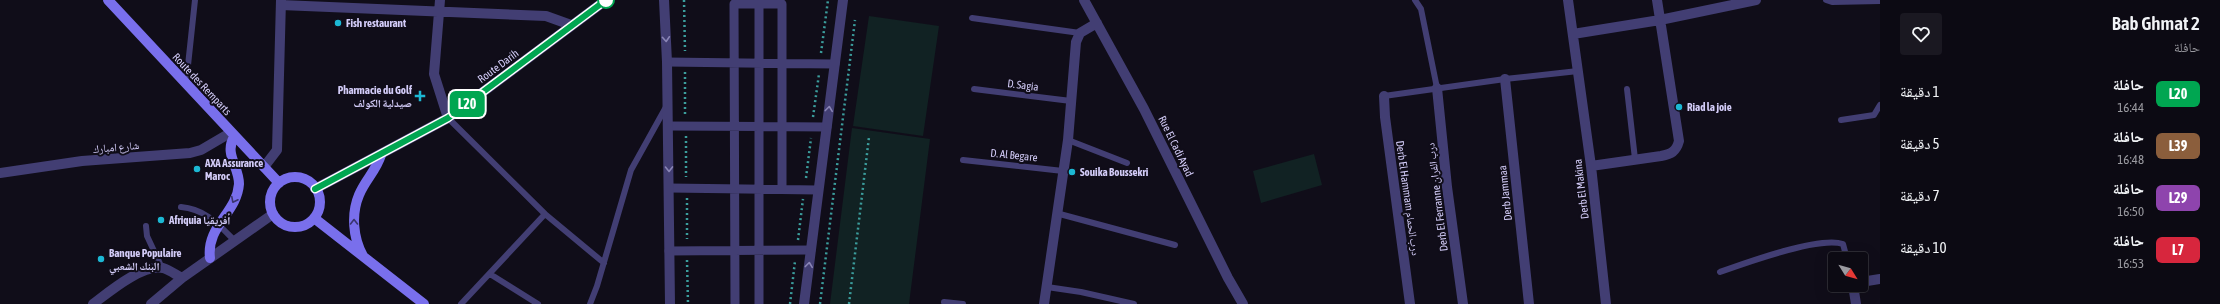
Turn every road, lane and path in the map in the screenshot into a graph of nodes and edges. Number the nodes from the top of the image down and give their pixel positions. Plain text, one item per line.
1 (108, 0) edge
2 (195, 0) edge
3 (606, 0) edge
4 (664, 0) edge
5 (684, 0) edge
6 (828, 0) edge
7 (843, 0) edge
8 (1084, 0) edge
9 (1415, 0) edge
10 (1568, 0) edge
11 (1657, 0) edge
12 (1757, 0) edge
13 (1826, 0) edge
14 (1880, 1) edge
15 (281, 2) edge
16 (318, 3) edge
17 (759, 4) junction
18 (439, 5) edge
19 (972, 18) dead end
20 (855, 20) dead end
21 (1660, 20) junction
22 (1097, 23) junction
23 (572, 25) junction
24 (1080, 33) junction
25 (1573, 34) junction
26 (668, 62) junction
27 (685, 62) junction
28 (734, 63) junction
29 (759, 63) junction
30 (782, 63) junction
31 (820, 64) junction
32 (835, 64) junction
33 (1578, 71) junction
34 (1505, 79) junction
35 (186, 84) junction
36 (1437, 88) junction
37 (974, 89) dead end
38 (1627, 89) dead end
39 (1384, 96) joint
40 (1071, 101) junction
41 (668, 104) junction
42 (1880, 105) edge
43 (448, 118) junction
44 (1841, 120) dead end
45 (668, 126) junction
46 (686, 126) junction
47 (733, 127) junction
48 (758, 127) junction
49 (782, 127) junction
50 (812, 127) junction
51 (827, 127) junction
52 (232, 135) junction
53 (869, 137) dead end
54 (1068, 140) junction
55 (381, 155) junction
56 (1635, 159) junction
57 (963, 160) dead end
58 (1127, 163) dead end
59 (1591, 166) junction
60 (264, 167) junction
61 (1063, 170) junction
62 (0, 174) edge
63 (279, 183) junction
64 (669, 188) junction
65 (686, 188) junction
66 (315, 189) junction
67 (734, 189) junction
68 (757, 189) junction
69 (782, 189) junction
70 (804, 190) junction
71 (818, 190) junction
72 (181, 208) dead end
73 (1056, 213) junction
74 (273, 214) junction
75 (545, 214) junction
76 (314, 218) junction
77 (218, 225) junction
78 (146, 226) dead end
79 (234, 240) junction
80 (1175, 246) dead end
81 (759, 250) junction
82 (797, 250) junction
83 (811, 250) junction
84 (670, 251) junction
85 (687, 251) junction
86 (735, 251) junction
87 (1845, 252) edge
88 (210, 258) junction
89 (365, 259) junction
90 (604, 263) junction
91 (162, 268) junction
92 (1720, 272) dead end
93 (490, 274) junction
94 (182, 278) junction
95 (1880, 280) edge
96 (1868, 281) edge
97 (1047, 287) junction
98 (1853, 292) edge
99 (944, 302) dead end
100 (93, 304) edge
101 (151, 304) edge
102 (424, 304) edge
103 (461, 304) edge
104 (538, 304) edge
105 (590, 304) edge
106 (670, 304) edge
107 (688, 304) edge
108 (735, 304) edge
109 (759, 304) edge
110 (790, 304) edge
111 (804, 304) edge
112 (820, 304) edge
113 (849, 304) edge
114 (963, 304) edge
115 (1044, 304) edge
116 (1134, 304) edge
117 (1243, 304) edge
118 (1410, 304) edge
119 (1463, 304) edge
120 (1529, 304) edge
121 (1606, 304) edge
122 (1856, 304) edge

1 - 35 main road, Route des Remparts
2 - 35 lane
3 - 23 street, Route Darih
4 -> 26 street
5 - 27 path
6 - 31 path
7 - 32 street
8 - 22 street, Rue El Cadi Ayad
9 - 36 lane
10 - 25 street
11 - 21 street
12 - 21 street
13 - 14 lane
15 - 16 street
15 - 60 street
16 - 18 street
17 - 28 street
17 - 29 street
17 - 30 street
18 - 23 street
18 - 43 street
19 - 24 lane
20 - 112 path
21 - 25 street
21 - 56 street
22 - 24 street
22 - 117 street, Rue El Cadi Ayad
23 - 43 street, Route Darih
24 - 40 street
25 - 33 street
26 - 27 street
26 - 41 street
27 - 28 street
27 - 46 path
28 - 29 street
28 - 47 street
29 - 30 street
29 - 48 street
30 - 31 street
30 - 49 street
31 - 32 street
31 - 50 path
51 -> 32 street
33 - 34 lane
33 - 59 street, Derb El Makina
34 - 36 lane
34 - 120 street, Derb Jammaa
35 - 52 main road, Route des Remparts
36 - 39 lane
36 - 119 street, Derb El Ferranne درب الفران
37 - 40 lane, D. Sagia
38 - 56 lane
39 - 118 street, Derb El Hammam درب الحمام
40 - 54 street
41 - 45 street
41 - 90 lane
42 - 44 lane
43 - 55 street, Route Darih
43 - 75 lane
45 - 46 street
45 -> 64 street
46 - 47 street
46 - 65 path
47 - 48 street
47 - 67 street
48 - 49 street
48 - 68 street
49 - 50 street
49 - 69 street
50 - 51 street
50 - 70 path
51 - 71 street
52 - 60 main road, Route des Remparts
52 - 62 street, شارع امبارك
52 -> 77 main road
53 - 113 path
54 - 58 lane
54 - 61 street
55 - 66 street, Route Darih
89 -> 55 main road
56 - 59 street
57 - 61 lane, D. Al Begare
59 - 121 street, Derb El Makina
60 - 63 main road, Route des Remparts
61 - 73 street
63 - 66 main road
63 - 74 main road
64 - 65 street
64 - 84 street
65 - 67 street
65 - 85 path
66 - 76 main road
67 - 68 street
67 - 86 street
68 - 69 street
68 - 81 street
69 - 70 street
70 - 71 street
70 - 82 path
71 - 83 street
72 - 77 lane
73 - 80 lane
73 - 97 street
74 - 76 main road
74 - 79 street
75 - 90 lane
75 - 93 lane
76 - 89 main road
77 - 79 lane
77 - 88 main road
78 - 91 lane
79 - 88 street
81 - 82 street
81 - 86 street
81 - 109 street
82 - 83 street
82 - 110 path
111 -> 83 street
84 - 85 street
84 - 106 street
85 - 86 street
85 - 107 path
86 - 108 street
87 - 92 lane
88 - 94 street
89 - 102 main road
90 - 105 lane
91 - 94 street
91 - 100 street
93 - 103 lane
93 - 104 lane
94 - 101 street
95 - 96 street
97 - 115 street
97 - 116 lane
98 - 122 street
99 - 114 lane

